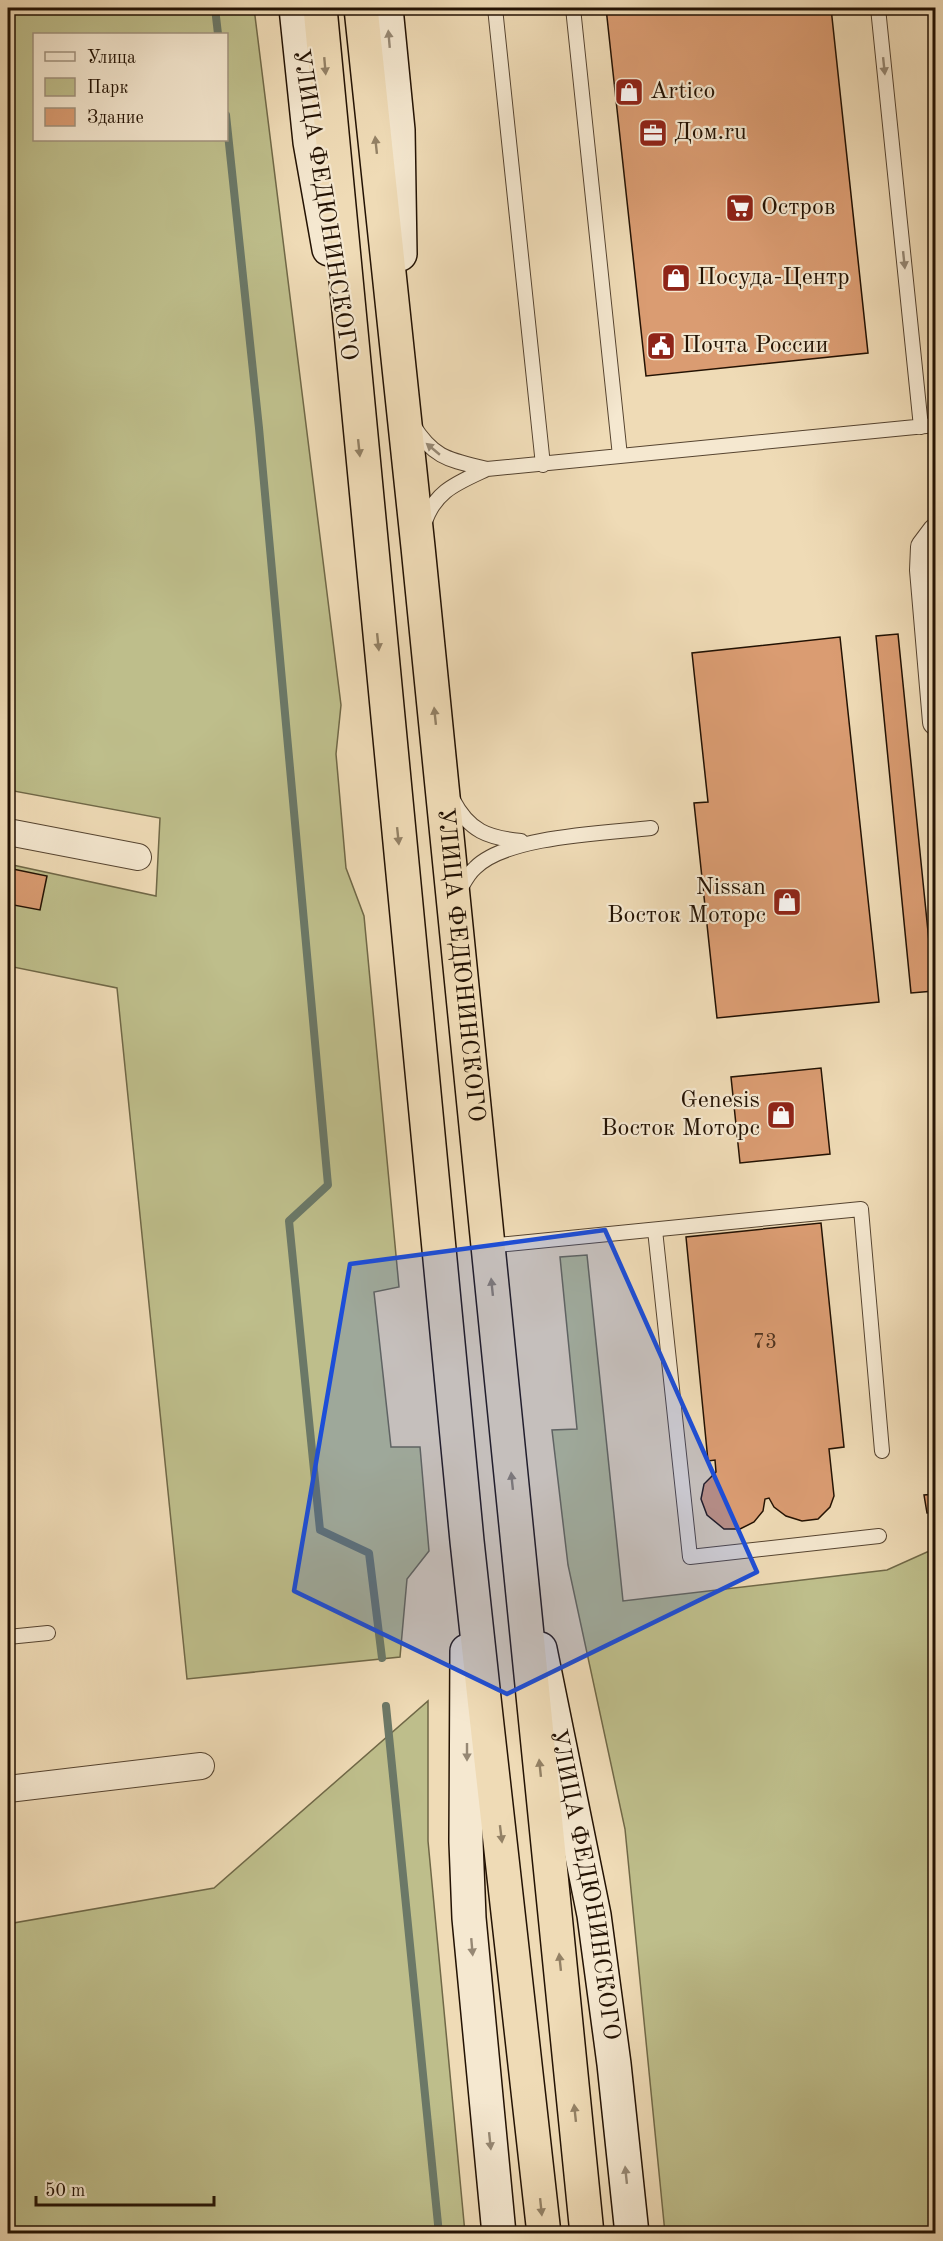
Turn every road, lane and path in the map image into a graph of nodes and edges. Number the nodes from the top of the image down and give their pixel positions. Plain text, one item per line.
1 (296, 8) edge
2 (320, 8) edge
3 (361, 8) edge
4 (386, 8) edge
5 (495, 8) edge
6 (573, 8) edge
7 (878, 8) edge
8 (403, 396) junction
9 (354, 403) junction
10 (936, 426) edge
11 (921, 428) junction
12 (620, 456) junction
13 (543, 465) junction
14 (487, 469) junction
15 (936, 531) edge
16 (418, 547) junction
17 (936, 722) edge
18 (440, 768) junction
19 (651, 828) dead end
20 (8, 832) edge
21 (530, 842) junction
22 (138, 857) dead end
23 (454, 907) junction
24 (655, 1230) junction
25 (488, 1246) junction
26 (882, 1451) dead end
27 (879, 1536) dead end
28 (518, 1539) junction
29 (468, 1547) junction
30 (48, 1633) dead end
31 (8, 1637) edge
32 (201, 1766) dead end
33 (8, 1789) edge
34 (500, 2234) edge
35 (544, 2234) edge
36 (587, 2234) edge
37 (632, 2234) edge

1 - 9 main road, УЛИЦА ФЕДЮНИНСКОГО
2 -> 9 highway, УЛИЦА ФЕДЮНИНСКОГО
8 -> 3 highway, УЛИЦА ФЕДЮНИНСКОГО
8 -> 4 main road, УЛИЦА ФЕДЮНИНСКОГО
5 - 13 lane
6 - 12 lane
7 -> 11 lane
14 -> 8 lane
8 - 16 highway, УЛИЦА ФЕДЮНИНСКОГО
9 -> 29 highway, УЛИЦА ФЕДЮНИНСКОГО
10 - 11 lane
11 - 12 lane
12 - 13 lane
13 - 14 lane
14 - 16 lane
15 - 17 street
18 -> 16 highway, УЛИЦА ФЕДЮНИНСКОГО
18 - 21 lane
18 - 23 highway, УЛИЦА ФЕДЮНИНСКОГО
19 - 21 lane
20 - 22 street
21 - 23 lane
23 - 25 highway, УЛИЦА ФЕДЮНИНСКОГО
24 - 25 lane
24 - 26 lane
24 - 27 lane
28 -> 25 highway, УЛИЦА ФЕДЮНИНСКОГО
36 -> 28 highway, УЛИЦА ФЕДЮНИНСКОГО
37 -> 28 main road, УЛИЦА ФЕДЮНИНСКОГО
29 -> 34 main road, УЛИЦА ФЕДЮНИНСКОГО
29 -> 35 highway, УЛИЦА ФЕДЮНИНСКОГО
30 - 31 lane
32 - 33 street

